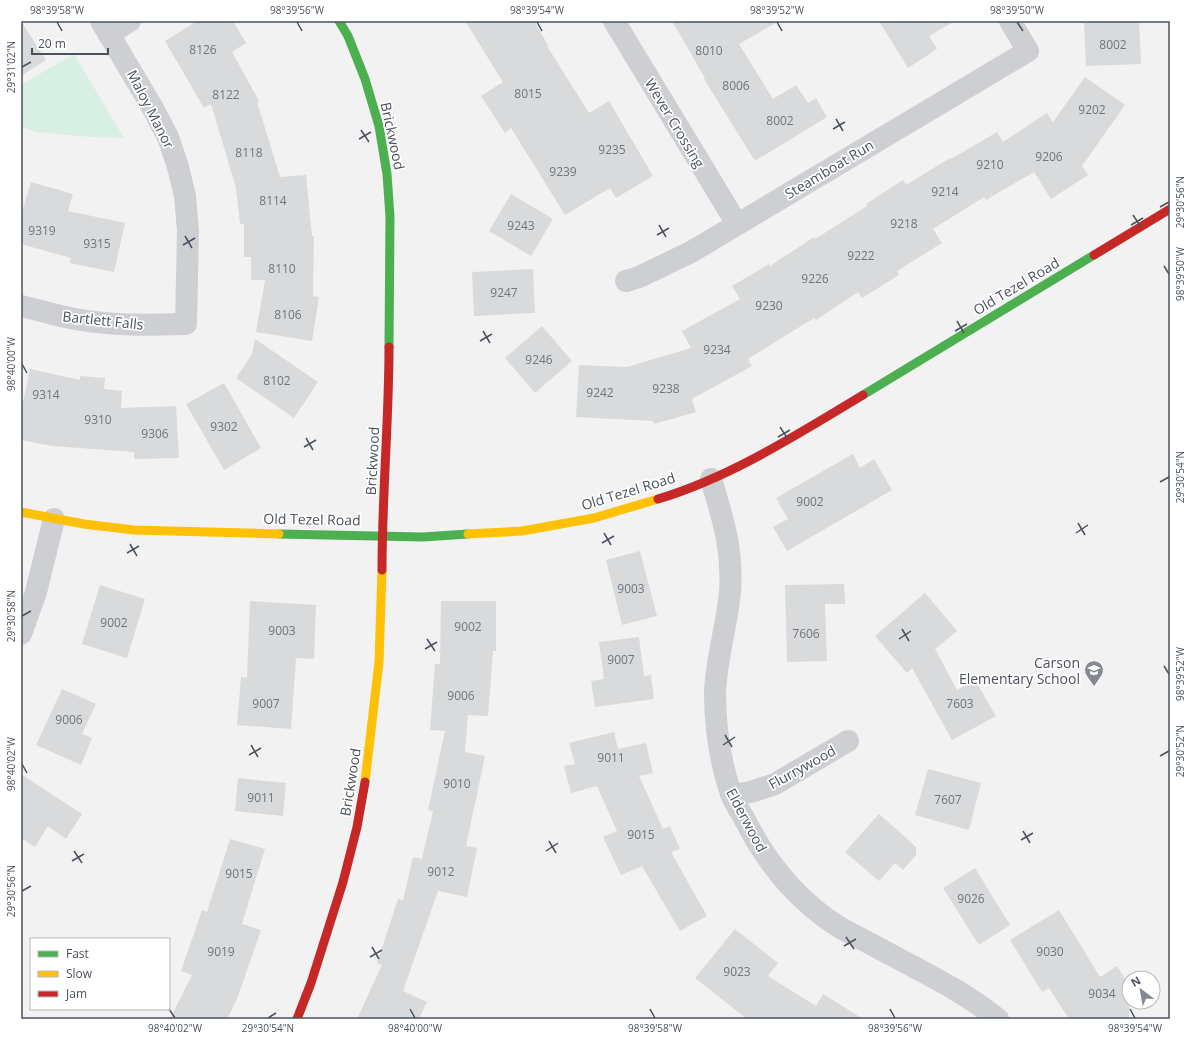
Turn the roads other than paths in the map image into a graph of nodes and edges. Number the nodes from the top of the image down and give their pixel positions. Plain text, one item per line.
1 (130, 21) edge
2 (339, 21) edge
3 (614, 21) edge
4 (1010, 21) edge
5 (105, 27) edge
6 (1170, 209) edge
7 (737, 224) junction
8 (626, 281) dead end
9 (21, 306) edge
10 (186, 324) joint
11 (711, 479) junction
12 (21, 512) edge
13 (54, 519) junction
14 (382, 535) junction
15 (21, 634) edge
16 (848, 741) dead end
17 (732, 796) junction
18 (297, 1019) edge
19 (998, 1019) edge

1 - 5 street
2 - 14 street, Brickwood
3 - 7 street, Wever Crossing
4 - 7 street, Steamboat Run
5 - 10 street, Maloy Manor
6 - 11 street, Old Tezel Road
7 - 8 street, Steamboat Run
9 - 10 street, Bartlett Falls
11 - 14 street, Old Tezel Road
11 - 17 street, Elderwood
12 - 13 street, Old Tezel Road
13 - 14 street, Old Tezel Road
13 - 15 street
14 - 18 street, Brickwood
16 - 17 street, Flurrywood
17 - 19 street, Elderwood

